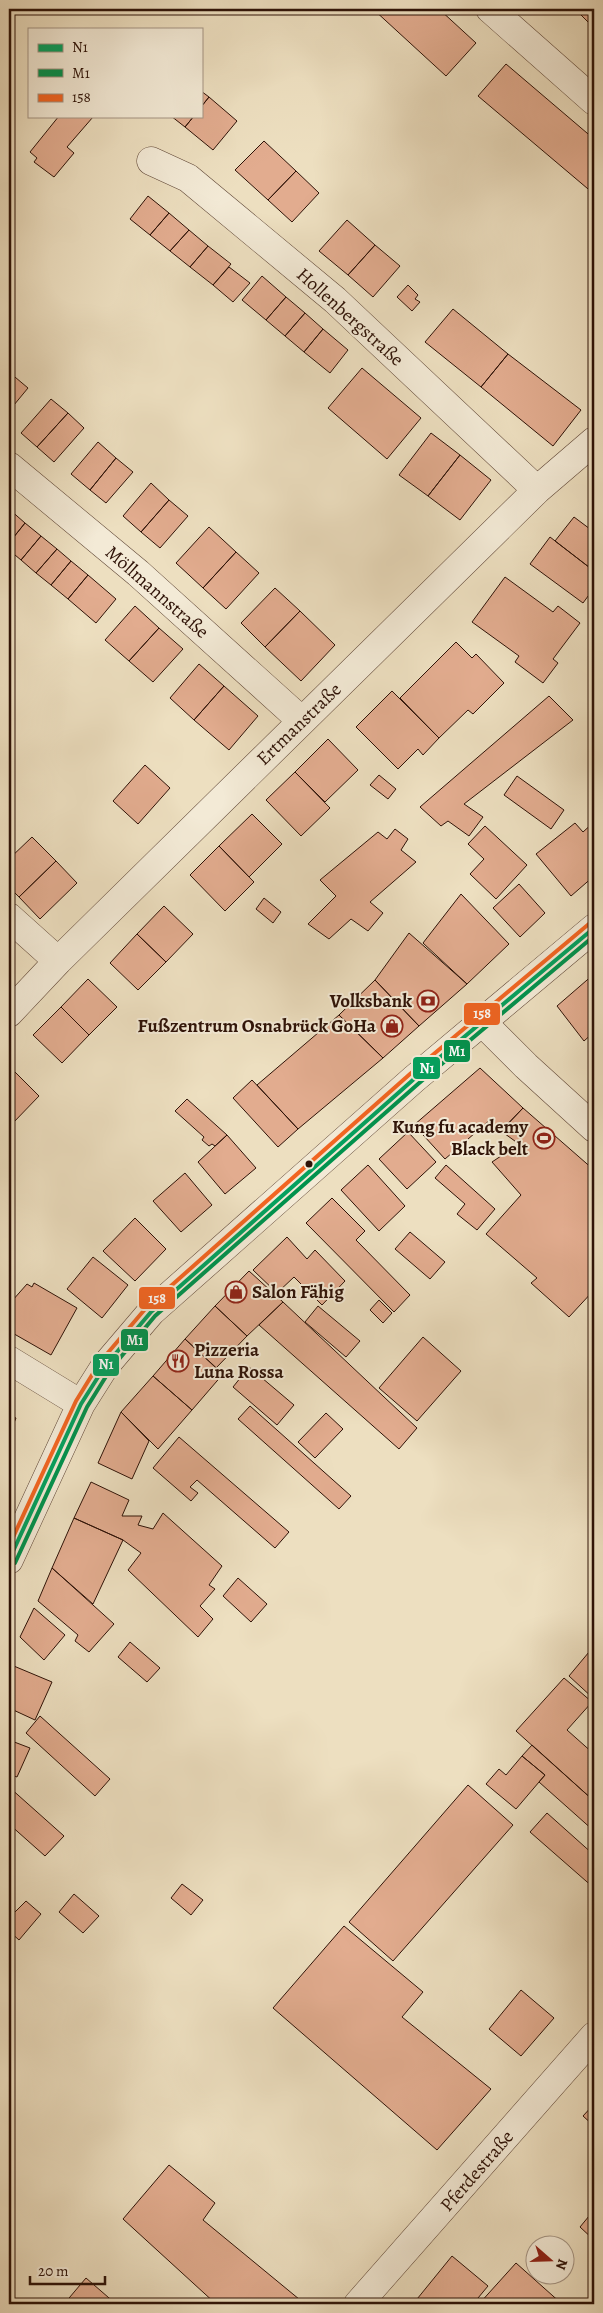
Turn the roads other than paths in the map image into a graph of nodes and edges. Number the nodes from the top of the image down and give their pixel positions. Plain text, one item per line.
1 (490, 9) edge
2 (594, 101) edge
3 (151, 161) dead end
4 (594, 441) edge
5 (9, 466) edge
6 (537, 490) junction
7 (302, 721) junction
8 (9, 918) edge
9 (594, 928) edge
10 (58, 961) junction
11 (9, 1013) edge
12 (481, 1021) junction
13 (594, 1128) edge
14 (9, 1360) edge
15 (81, 1404) junction
16 (9, 1560) edge
17 (594, 2036) edge
18 (358, 2304) edge

1 - 2 street
3 - 6 street, Hollenbergstraße
4 - 6 street, Ertmanstraße
5 - 7 street, Möllmannstraße
6 - 7 street, Ertmanstraße
7 - 10 street, Ertmanstraße
8 - 10 street
9 - 12 street
10 - 11 street, Ertmanstraße
12 - 13 street
12 - 15 street
14 - 15 street
15 - 16 street
17 - 18 street, Pferdestraße

